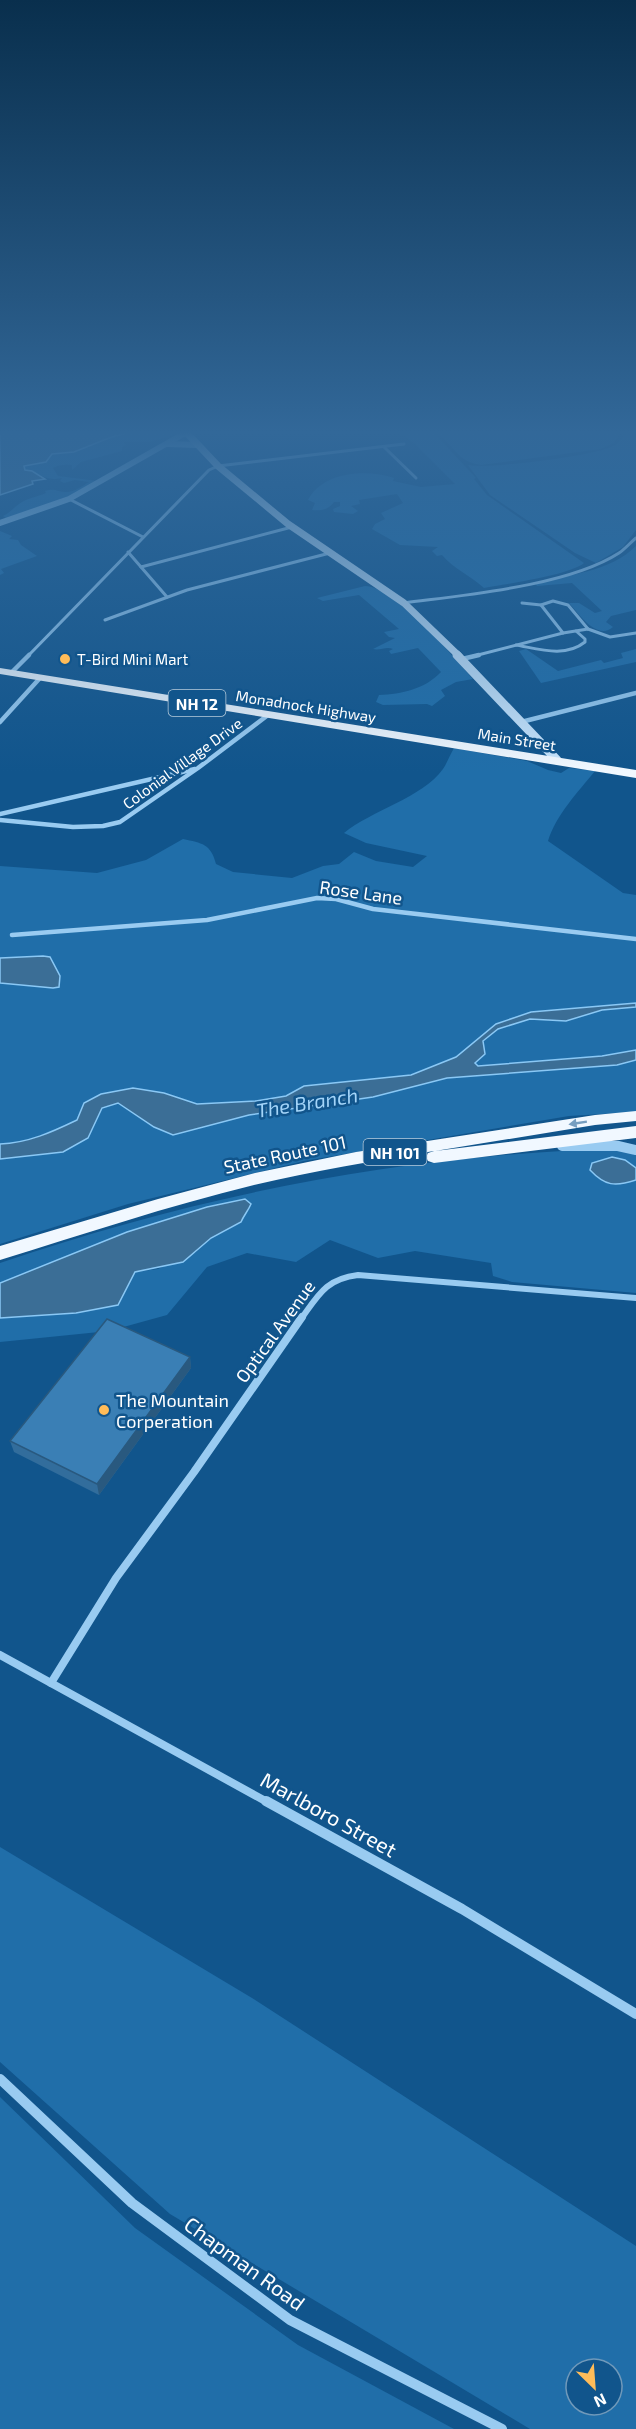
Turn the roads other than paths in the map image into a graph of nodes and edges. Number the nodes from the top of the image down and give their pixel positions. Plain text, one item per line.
1 (134, 545) edge
2 (223, 545) edge
3 (319, 545) edge
4 (630, 545) edge
5 (128, 552) junction
6 (330, 553) junction
7 (141, 567) junction
8 (167, 597) junction
9 (404, 603) junction
10 (522, 603) dead end
11 (541, 605) junction
12 (105, 620) dead end
13 (588, 629) junction
14 (576, 632) junction
15 (563, 633) junction
16 (636, 633) edge
17 (515, 645) junction
18 (462, 659) junction
19 (6, 672) edge
20 (40, 678) junction
21 (636, 693) edge
22 (268, 715) junction
23 (0, 722) edge
24 (521, 722) junction
25 (393, 735) joint
26 (557, 760) junction
27 (198, 768) junction
28 (636, 774) edge
29 (0, 814) edge
30 (0, 820) edge
31 (12, 935) dead end
32 (636, 939) edge
33 (636, 1116) edge
34 (636, 1132) edge
35 (523, 1146) junction
36 (636, 1150) edge
37 (158, 1205) junction
38 (0, 1253) edge
39 (636, 1298) edge
40 (0, 1655) edge
41 (51, 1683) junction
42 (636, 2014) edge
43 (0, 2079) edge
44 (502, 2429) edge

1 - 5 street
2 - 7 street
3 - 6 main road
4 - 9 street
5 - 7 street
5 - 19 street
6 - 8 street
6 - 9 main road
7 - 8 street
8 - 12 street
9 - 18 main road
10 - 11 street
11 - 13 street
11 - 15 street
13 - 14 street
13 - 16 street
14 - 15 street
14 - 17 street
15 - 17 street
17 - 18 street
18 - 24 main road
19 - 20 highway, Monadnock Highway / NH 12
20 - 22 highway, Monadnock Highway / NH 12
20 - 23 street
21 - 24 street
22 - 25 highway, Monadnock Highway / NH 12
22 - 27 street, Colonial Village Drive
24 - 26 main road
25 - 26 highway, Main Street / NH 12
26 - 28 highway, Main Street / NH 12
27 - 29 street
27 - 30 street, Colonial Village Drive
31 - 32 street, Rose Lane
33 -> 37 highway, State Route 101 / NH 101
34 - 35 highway, State Route 101 / NH 101
35 - 36 street
35 - 37 highway, State Route 101 / NH 101
37 - 38 highway, State Route 101 / NH 101
39 - 41 street, Optical Avenue
40 - 41 street, Marlboro Street
41 - 42 street, Marlboro Street
43 - 44 street, Chapman Road

